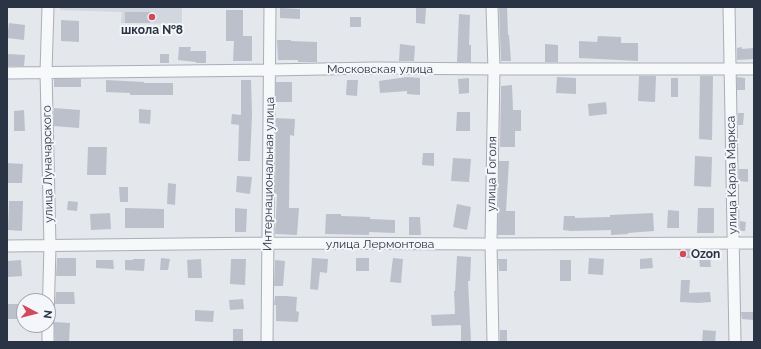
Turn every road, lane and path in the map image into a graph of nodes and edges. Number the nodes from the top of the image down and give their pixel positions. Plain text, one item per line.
1 (48, 7) edge
2 (270, 7) edge
3 (492, 7) edge
4 (729, 7) edge
5 (494, 69) junction
6 (730, 69) junction
7 (754, 69) edge
8 (270, 70) junction
9 (46, 72) junction
10 (7, 73) edge
11 (268, 243) junction
12 (733, 243) junction
13 (754, 243) edge
14 (491, 244) junction
15 (7, 246) edge
16 (50, 246) junction
17 (49, 293) edge
18 (268, 342) edge
19 (493, 342) edge
20 (735, 342) edge

1 - 9 street, улица Луначарского
2 - 8 street, Интернациональная улица
3 - 5 street, улица Гоголя
4 - 6 street, улица Карла Маркса
5 - 6 street, Московская улица
5 - 8 street, Московская улица
5 - 14 street, улица Гоголя
6 - 7 street, Московская улица
6 - 12 street, улица Карла Маркса
8 - 9 street, Московская улица
8 - 11 street, Интернациональная улица
9 - 10 street, Московская улица
9 - 16 street, улица Луначарского
11 - 14 street, улица Лермонтова
11 - 16 street, улица Лермонтова
11 - 18 street, Интернациональная улица
12 - 13 street, улица Лермонтова
12 - 14 street, улица Лермонтова
12 - 20 street, улица Карла Маркса
14 - 19 street, улица Гоголя
15 - 16 street, улица Лермонтова
16 - 17 street, улица Луначарского

